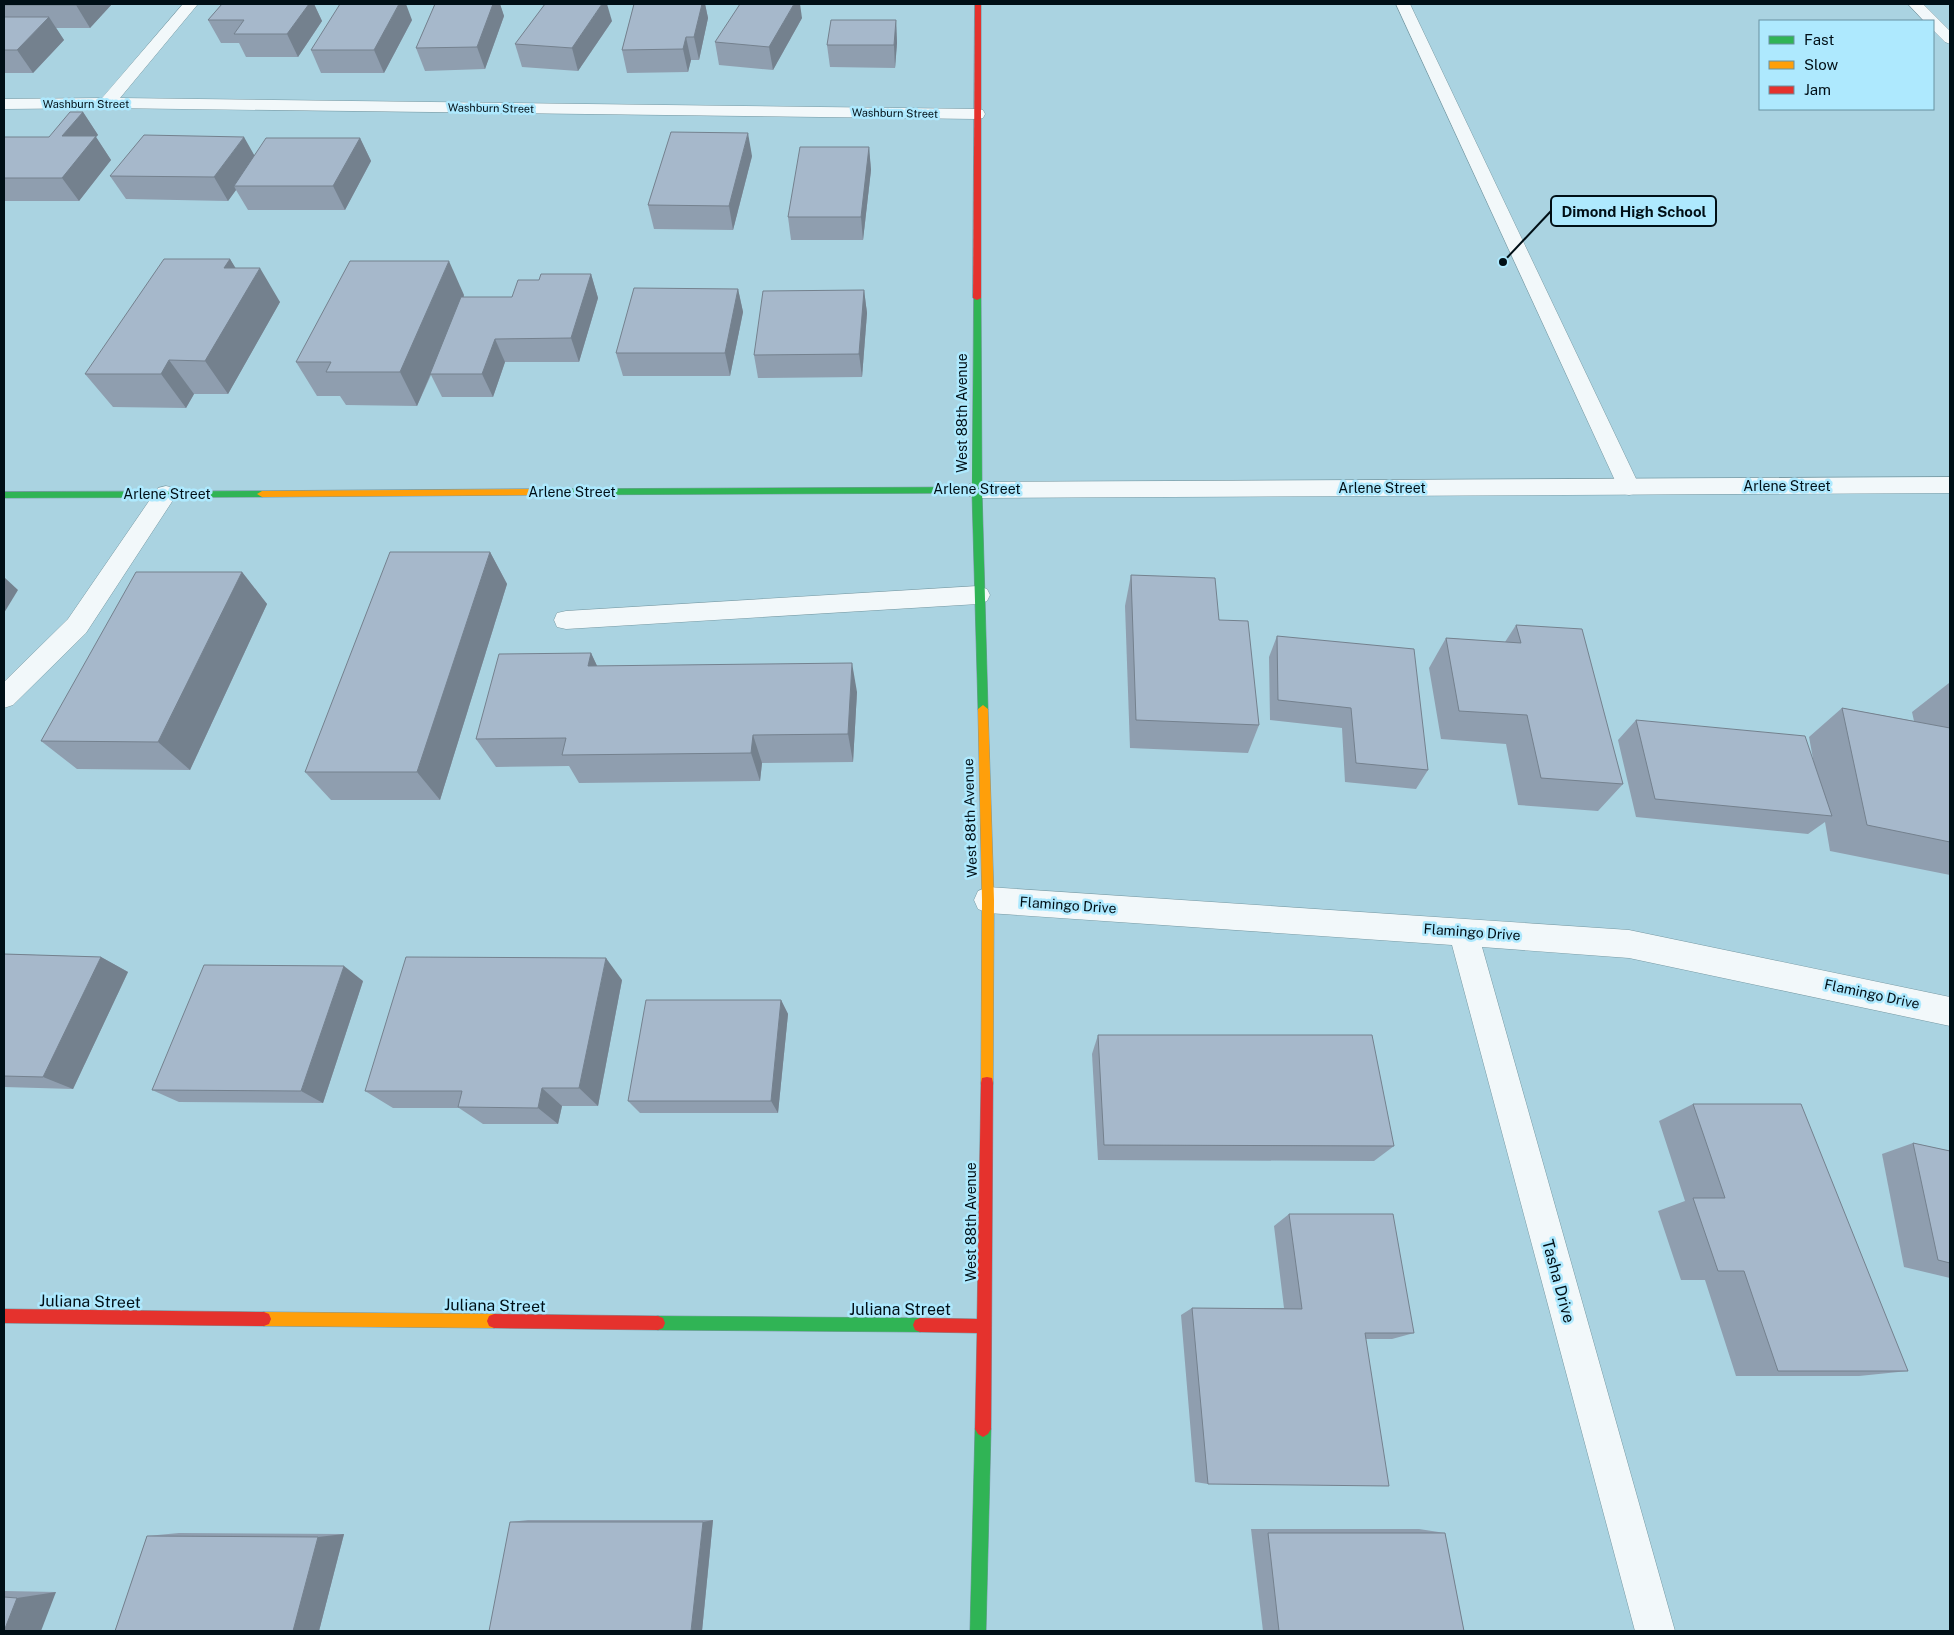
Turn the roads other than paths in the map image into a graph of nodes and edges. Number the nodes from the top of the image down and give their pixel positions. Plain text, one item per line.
1 (191, 4) edge
2 (978, 4) edge
3 (1403, 4) edge
4 (1915, 4) edge
5 (1932, 20) edge
6 (1934, 22) edge
7 (1950, 39) edge
8 (107, 103) junction
9 (4, 104) edge
10 (977, 114) junction
11 (1950, 485) edge
12 (1629, 487) junction
13 (977, 490) junction
14 (166, 494) junction
15 (4, 495) edge
16 (978, 595) junction
17 (566, 620) dead end
18 (4, 698) edge
19 (988, 900) junction
20 (1463, 931) junction
21 (1950, 1011) edge
22 (4, 1316) edge
23 (986, 1326) junction
24 (978, 1631) edge
25 (1655, 1631) edge

1 - 8 street
2 - 10 street, West 88th Avenue
3 - 12 street
4 - 5 street
6 - 7 street
8 - 9 street, Washburn Street
8 - 10 street, Washburn Street
10 - 13 street, West 88th Avenue
11 - 12 street, Arlene Street
12 - 13 street, Arlene Street
13 - 14 street, Arlene Street
13 - 16 street, West 88th Avenue
14 - 15 street, Arlene Street
14 - 18 street
16 - 17 street
16 - 19 street, West 88th Avenue
19 - 20 street, Flamingo Drive
19 - 23 street, West 88th Avenue
20 - 21 street, Flamingo Drive
20 - 25 street, Tasha Drive
22 - 23 street, Juliana Street
23 - 24 street, West 88th Avenue

